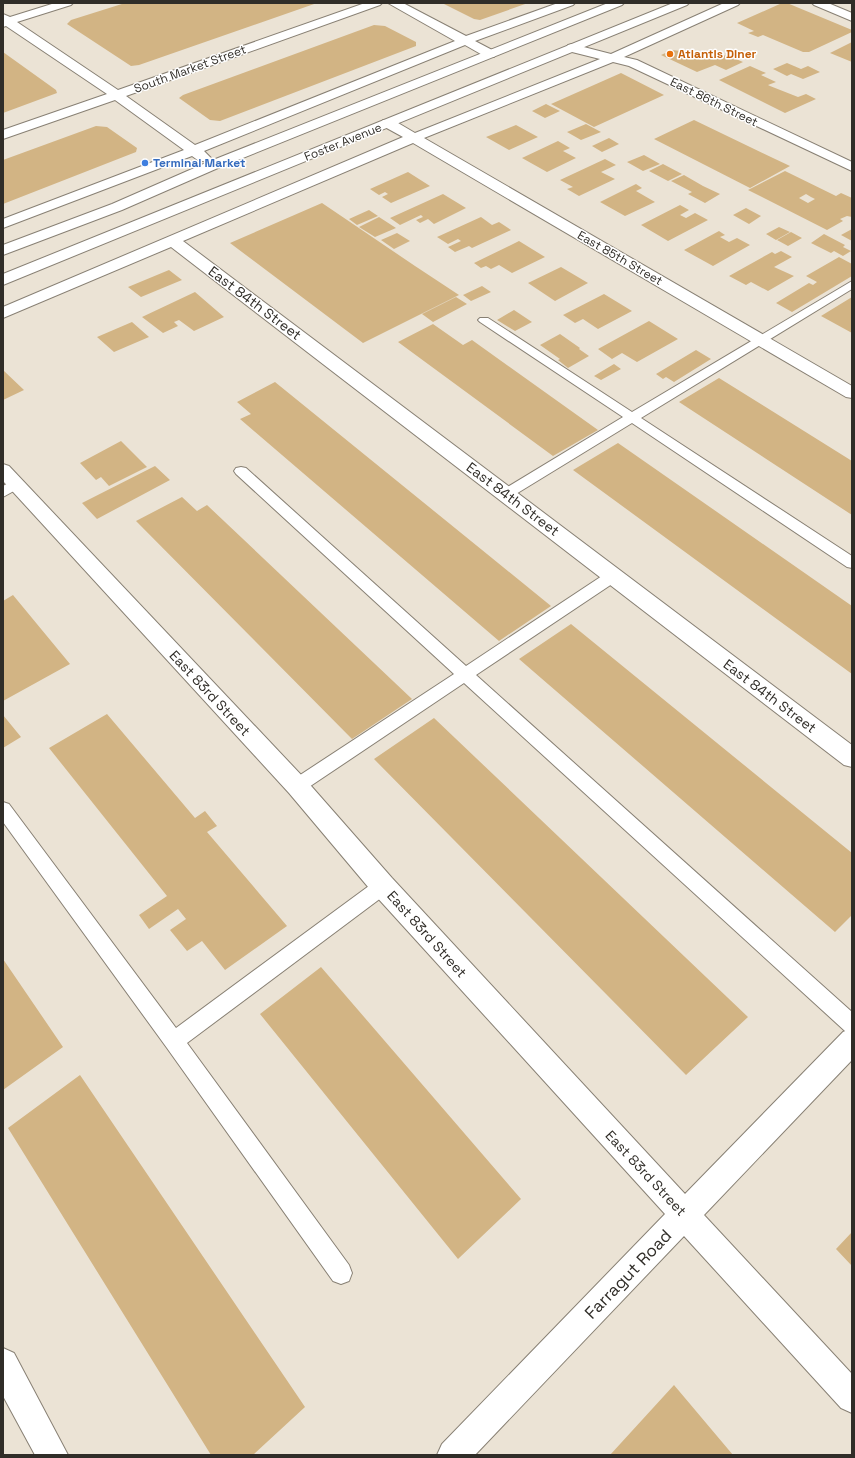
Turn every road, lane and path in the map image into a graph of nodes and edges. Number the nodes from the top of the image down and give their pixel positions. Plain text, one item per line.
1 (68, 3) edge
2 (376, 3) edge
3 (394, 3) edge
4 (569, 3) edge
5 (618, 3) edge
6 (682, 3) edge
7 (734, 3) edge
8 (818, 3) edge
9 (852, 17) edge
10 (5, 21) edge
11 (465, 41) junction
12 (572, 48) junction
13 (490, 54) junction
14 (612, 58) junction
15 (117, 95) junction
16 (388, 123) junction
17 (3, 135) edge
18 (414, 138) junction
19 (194, 151) junction
20 (213, 165) junction
21 (852, 167) edge
22 (3, 224) edge
23 (173, 241) junction
24 (3, 250) edge
25 (3, 280) edge
26 (852, 284) edge
27 (3, 313) edge
28 (484, 320) dead end
29 (760, 339) junction
30 (852, 393) edge
31 (632, 418) junction
32 (241, 471) dead end
33 (7, 482) edge
34 (506, 494) junction
35 (852, 564) edge
36 (613, 576) junction
37 (465, 675) junction
38 (852, 758) edge
39 (297, 786) junction
40 (3, 809) edge
41 (383, 886) junction
42 (852, 1025) edge
43 (174, 1040) junction
44 (852, 1041) edge
45 (685, 1216) junction
46 (341, 1273) dead end
47 (3, 1364) edge
48 (852, 1397) edge
49 (467, 1450) edge
50 (52, 1455) edge

1 - 10 street
2 - 15 street, South Market Street
3 - 11 street
4 - 11 street
5 - 13 street, Foster Avenue
6 - 12 street, Foster Avenue
7 - 14 street
8 - 9 street
10 - 15 street
11 - 13 street
11 - 19 street
12 - 14 street, East 86th Street
12 - 16 street, Foster Avenue
13 - 20 street, Foster Avenue
14 - 18 street
14 - 21 street, East 86th Street
15 - 17 street, South Market Street
15 - 19 street
16 - 18 street, East 85th Street
16 - 25 street, Foster Avenue
18 - 23 street
18 - 29 street, East 85th Street
19 - 20 street
19 - 22 street
20 - 24 street, Foster Avenue
23 - 27 street
23 - 34 street, East 84th Street
26 - 29 lane
28 - 31 lane
29 - 30 street, East 85th Street
29 - 31 lane
31 - 34 lane
31 - 35 lane
32 - 37 lane
33 - 39 street, East 83rd Street
34 - 36 street, East 84th Street
36 - 37 lane
36 - 38 street, East 84th Street
37 - 39 lane
37 - 42 lane
39 - 41 street, East 83rd Street
40 - 43 lane
41 - 43 lane
41 - 45 street, East 83rd Street
43 - 46 lane
44 - 45 street, Farragut Road
45 - 48 street, East 83rd Street
45 - 49 street, Farragut Road
47 - 50 street

